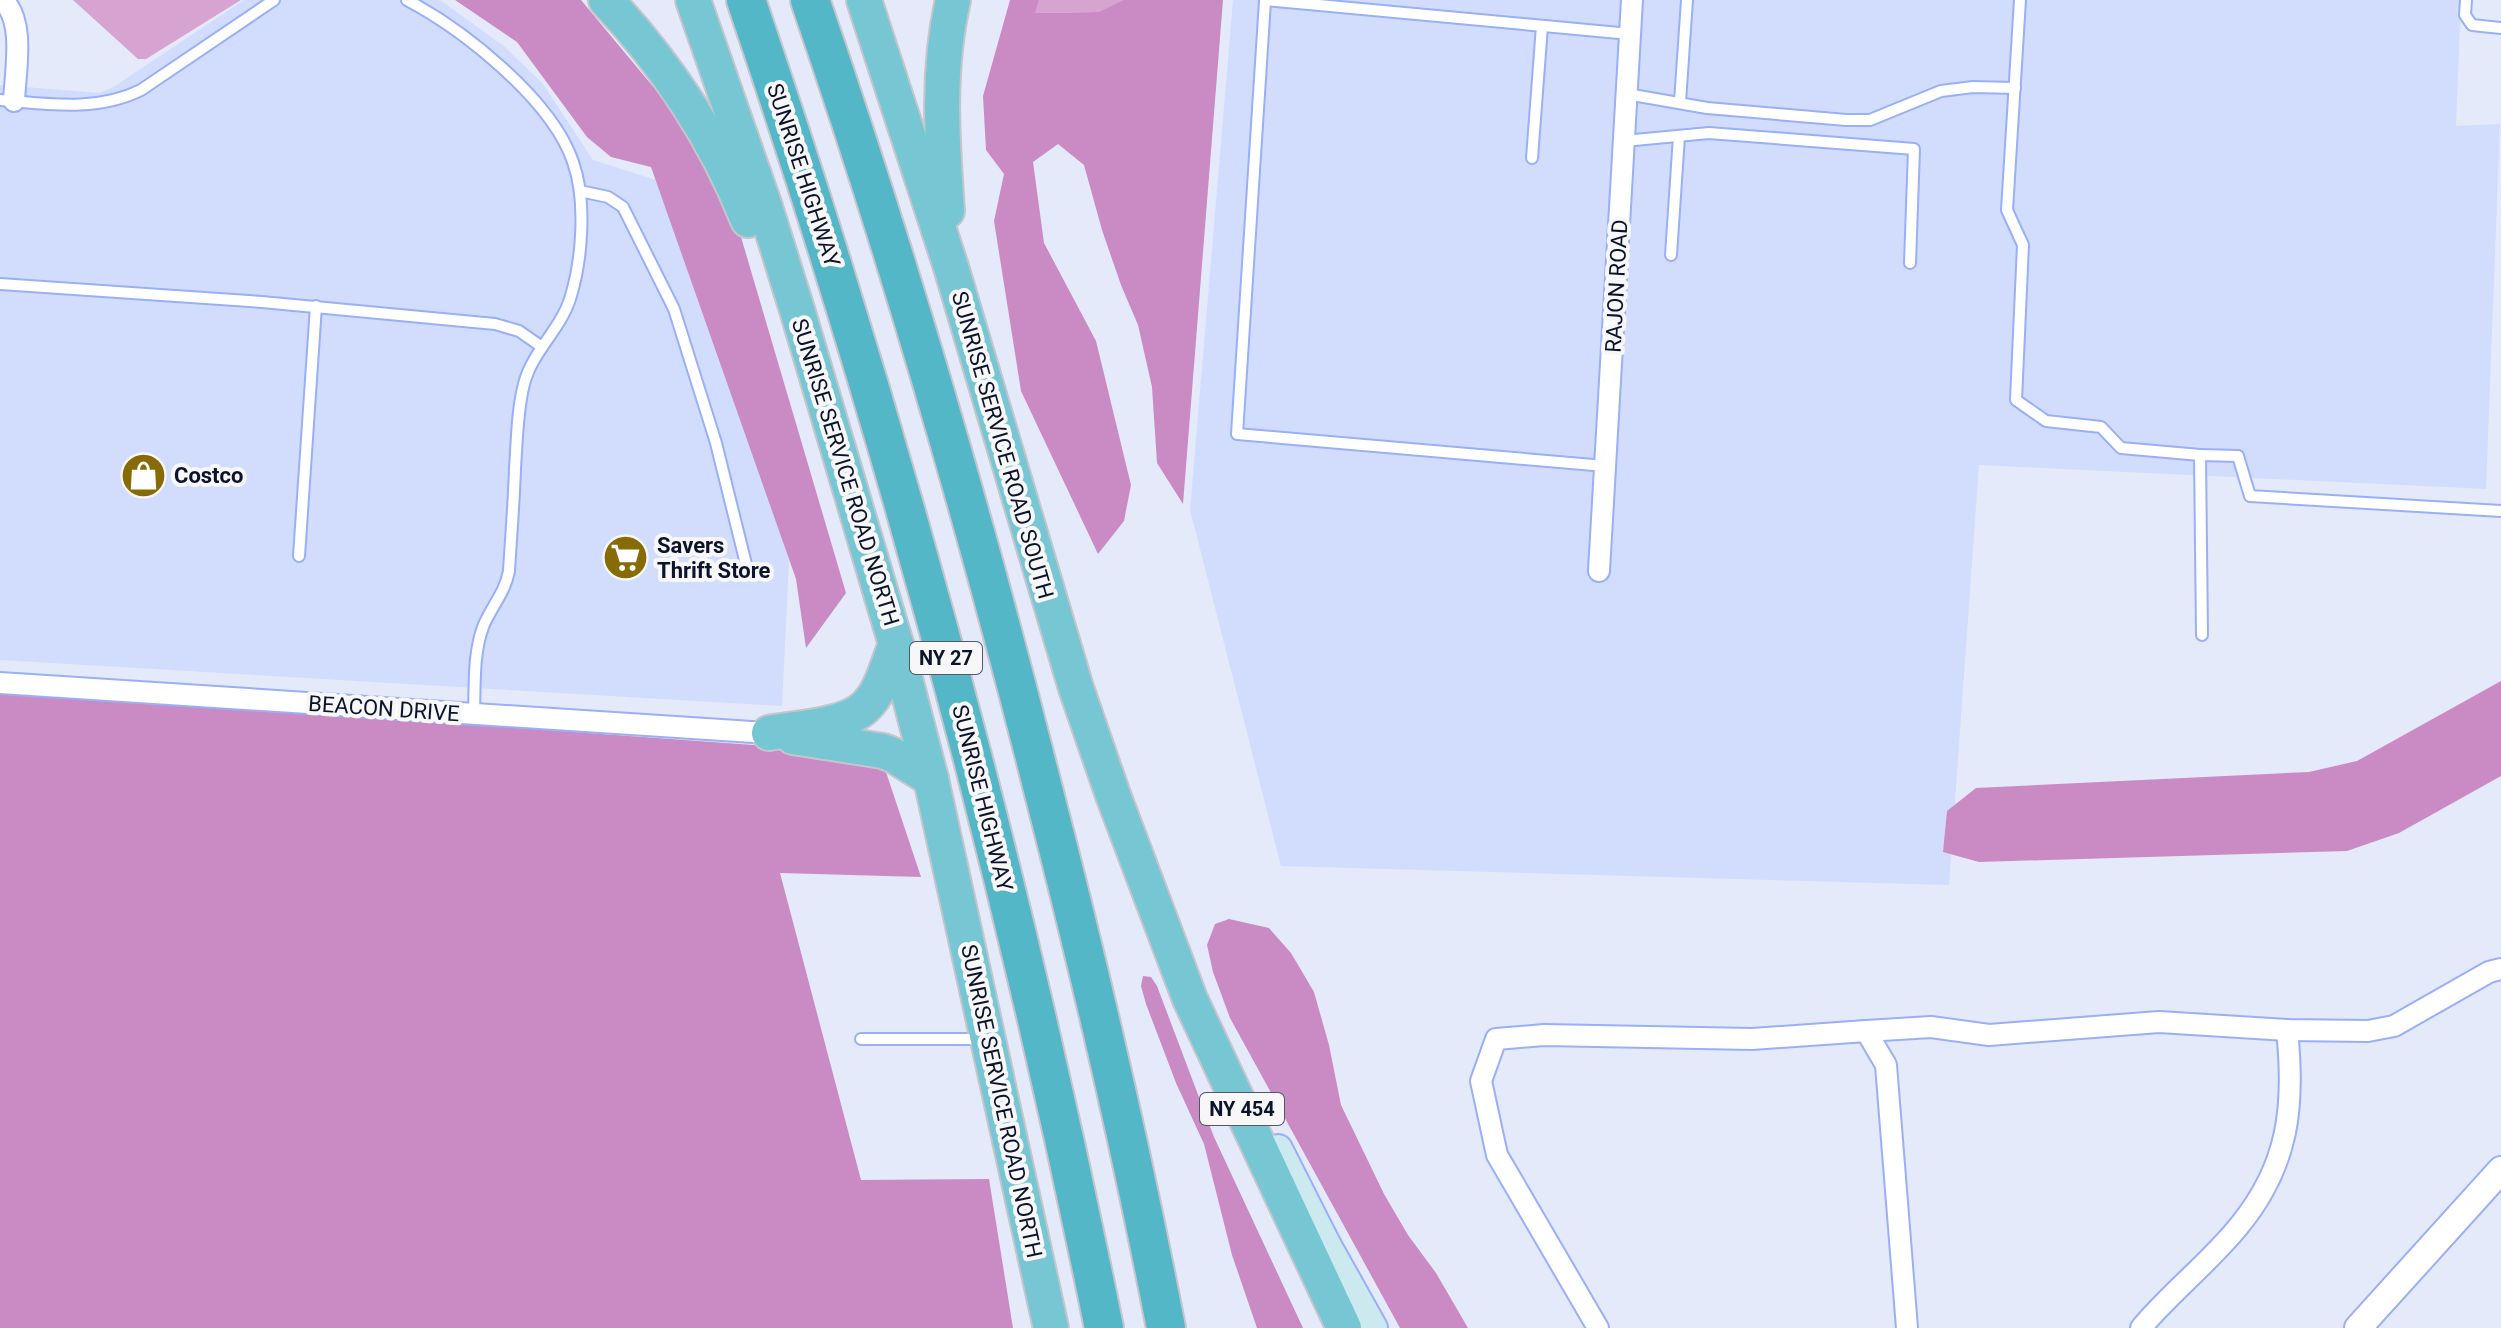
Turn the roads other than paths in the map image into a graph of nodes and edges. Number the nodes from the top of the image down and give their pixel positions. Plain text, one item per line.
1 (2, 0) edge
2 (274, 0) edge
3 (407, 0) edge
4 (606, 0) edge
5 (693, 0) edge
6 (746, 0) edge
7 (810, 0) edge
8 (864, 0) edge
9 (953, 0) edge
10 (1632, 0) edge
11 (1687, 0) edge
12 (2020, 0) edge
13 (2466, 0) edge
14 (1265, 1) edge
15 (1542, 26) junction
16 (2501, 28) edge
17 (1630, 34) junction
18 (2015, 88) junction
19 (1627, 94) junction
20 (7, 101) edge
21 (1680, 102) junction
22 (1679, 136) junction
23 (1624, 141) junction
24 (1532, 158) dead end
25 (580, 191) junction
26 (1671, 255) dead end
27 (1910, 263) dead end
28 (951, 267) junction
29 (0, 284) edge
30 (316, 306) junction
31 (542, 347) junction
32 (2200, 455) junction
33 (1605, 466) junction
34 (2501, 511) edge
35 (859, 515) junction
36 (299, 556) dead end
37 (746, 564) dead end
38 (1599, 571) dead end
39 (2202, 635) dead end
40 (896, 644) junction
41 (0, 683) edge
42 (474, 714) junction
43 (769, 733) junction
44 (931, 779) junction
45 (1149, 887) junction
46 (2501, 969) edge
47 (2287, 1030) junction
48 (1866, 1031) junction
49 (861, 1039) dead end
50 (989, 1039) junction
51 (2501, 1170) edge
52 (1051, 1328) edge
53 (1104, 1328) edge
54 (1166, 1328) edge
55 (1344, 1328) edge
56 (1373, 1328) edge
57 (1598, 1328) edge
58 (1907, 1328) edge
59 (2141, 1328) edge
60 (2358, 1328) edge

1 - 20 street
2 - 20 lane
3 - 25 lane
4 - 35 highway
5 - 35 highway, SUNRISE SERVICE ROAD NORTH
6 - 53 highway, SUNRISE HIGHWAY / NY 27
7 - 54 highway, NY 27
8 - 28 highway, SUNRISE SERVICE ROAD SOUTH
9 - 28 highway
10 - 17 street, RAJON ROAD
11 - 21 lane
12 - 18 lane
13 - 16 lane
14 - 15 lane
14 - 33 lane
15 - 17 lane
15 - 24 lane
17 - 19 street, RAJON ROAD
18 - 21 lane
18 - 32 lane
19 - 21 lane
19 - 23 street, RAJON ROAD
22 - 23 lane
22 - 26 lane
22 - 27 lane
23 - 33 street, RAJON ROAD
25 - 31 lane
25 - 37 lane
28 - 45 highway, SUNRISE SERVICE ROAD SOUTH
29 - 30 lane
30 - 31 lane
30 - 36 lane
31 - 42 lane
32 - 34 lane
32 - 39 lane
33 - 38 street, RAJON ROAD
35 - 40 highway, SUNRISE SERVICE ROAD NORTH
40 - 43 highway
40 - 44 highway, SUNRISE SERVICE ROAD NORTH
41 - 42 street, BEACON DRIVE
42 - 43 street, BEACON DRIVE
43 - 44 highway
44 - 50 highway, SUNRISE SERVICE ROAD NORTH
45 - 55 highway, NY 454
45 - 56 main road
46 - 47 street
47 - 48 street
47 - 59 street
48 - 57 street
48 - 58 street
49 - 50 lane
50 - 52 highway, SUNRISE SERVICE ROAD NORTH
51 - 60 street

